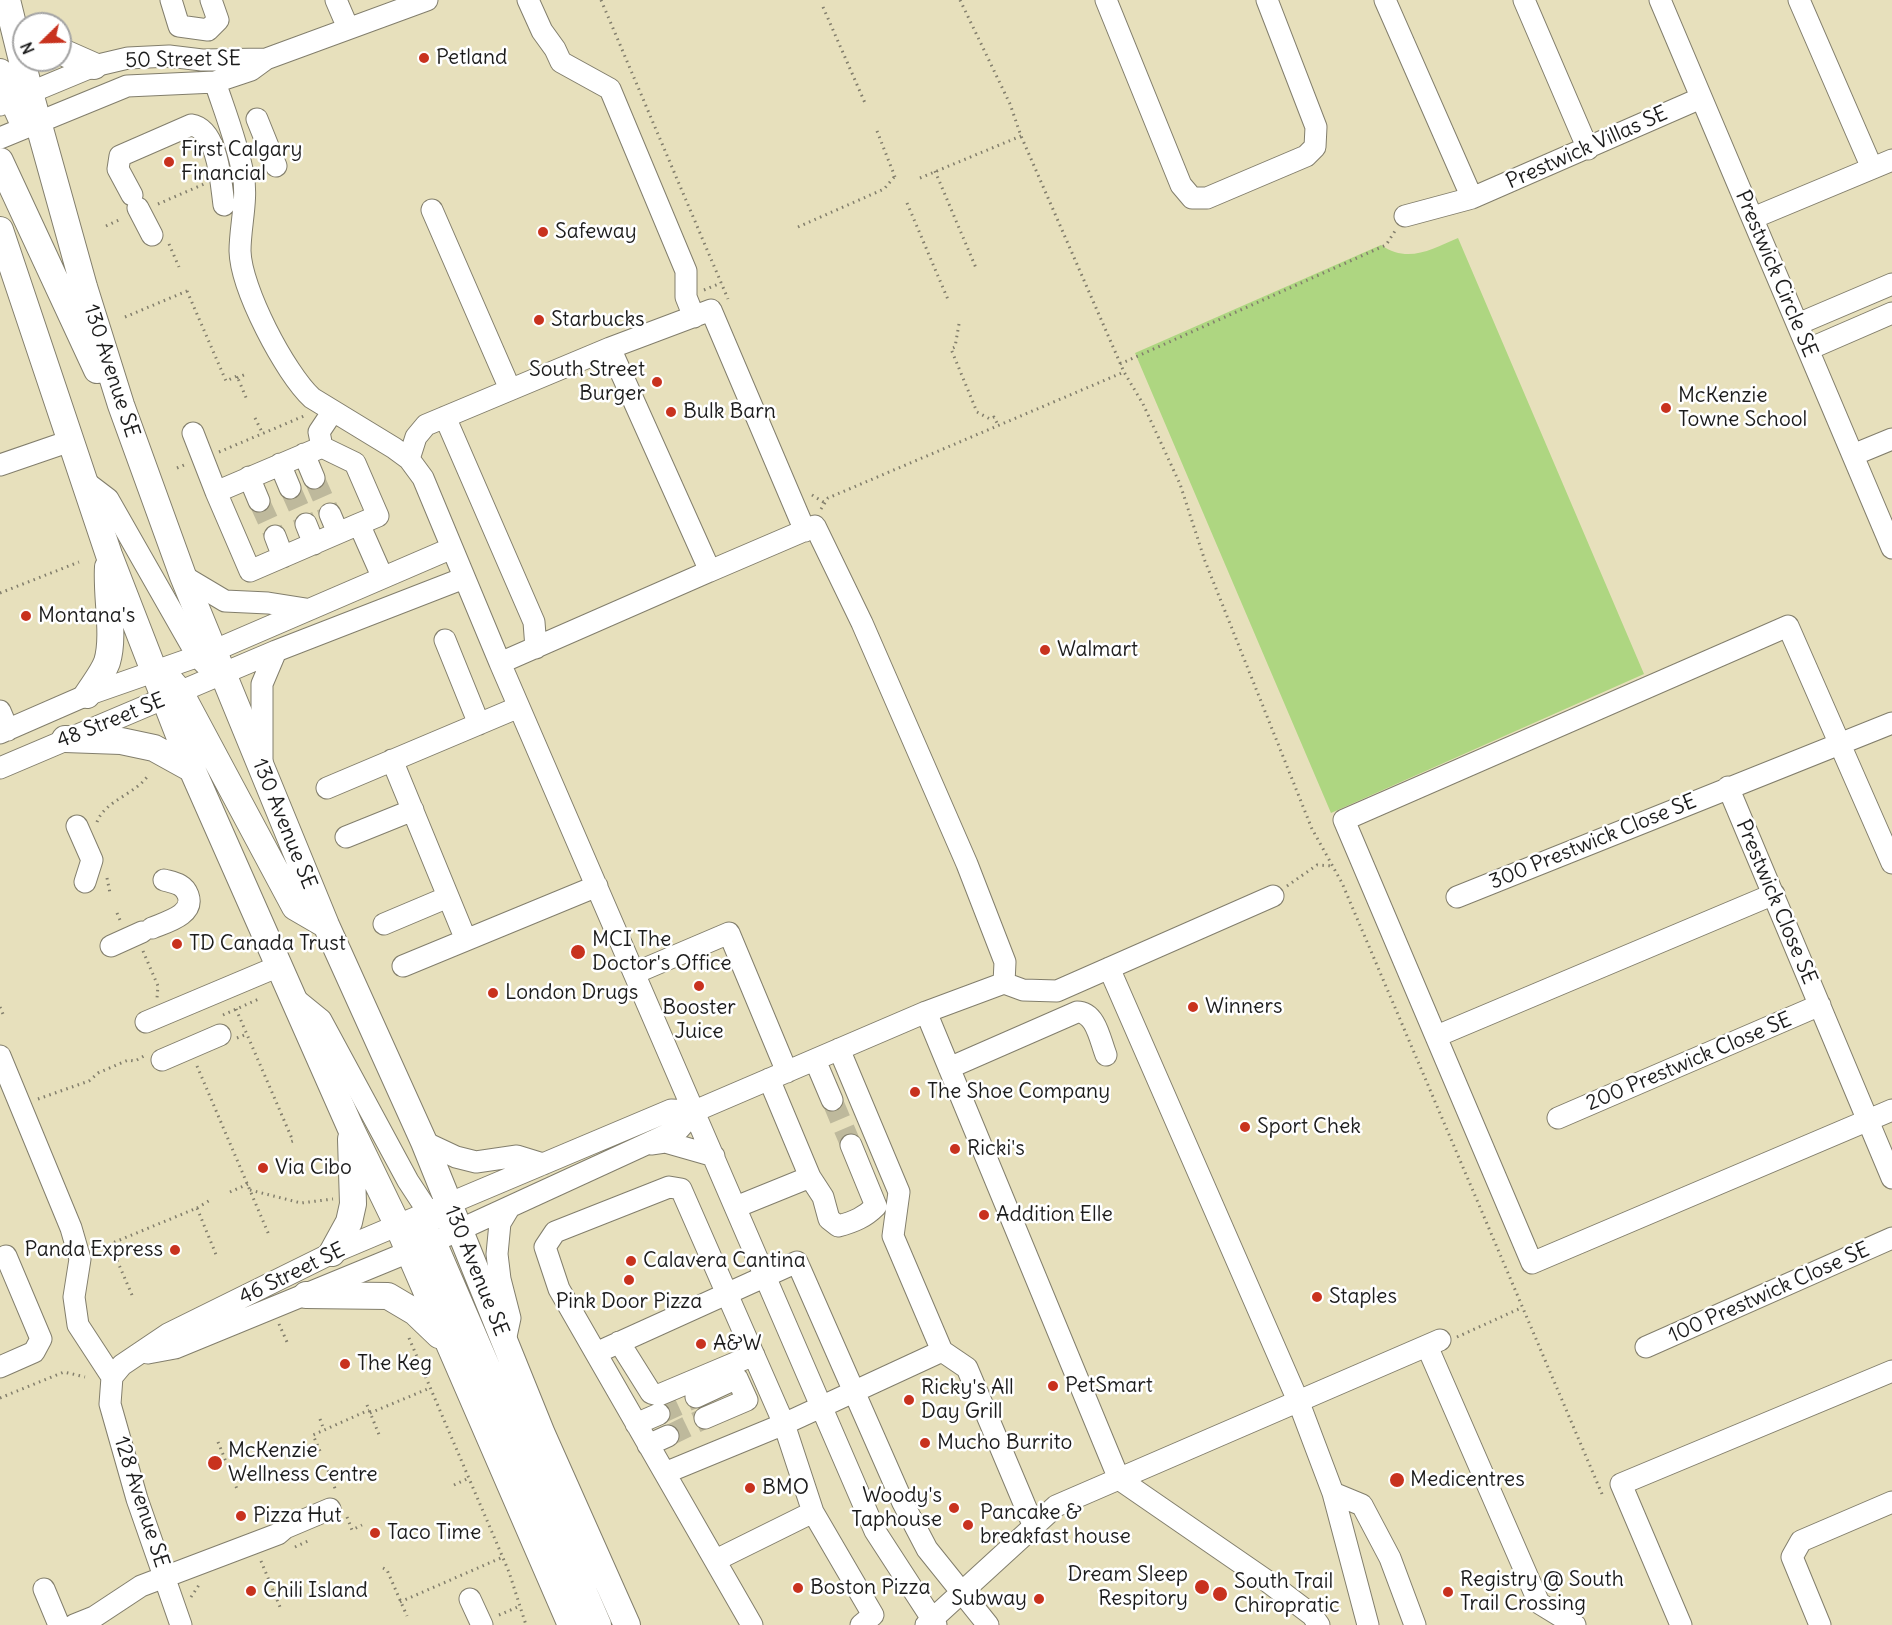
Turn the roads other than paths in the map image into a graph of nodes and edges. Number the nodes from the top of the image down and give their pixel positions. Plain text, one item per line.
1 (171, 0) edge
2 (211, 0) edge
3 (336, 0) edge
4 (428, 0) edge
5 (528, 0) edge
6 (1106, 0) edge
7 (1267, 0) edge
8 (1385, 0) edge
9 (1524, 0) edge
10 (1660, 0) edge
11 (1799, 0) edge
12 (348, 28) junction
13 (72, 56) edge
14 (266, 59) junction
15 (94, 66) junction
16 (0, 72) edge
17 (16, 72) edge
18 (215, 82) junction
19 (1701, 98) junction
20 (14, 100) edge
21 (257, 119) dead end
22 (39, 123) junction
23 (0, 138) edge
24 (1588, 149) junction
25 (0, 161) edge
26 (1882, 164) edge
27 (276, 166) dead end
28 (1472, 198) junction
29 (224, 205) dead end
30 (432, 210) dead end
31 (1405, 216) road end
32 (1753, 218) junction
33 (0, 230) edge
34 (160, 238) road end
35 (1892, 284) edge
36 (1892, 313) edge
37 (694, 317) junction
38 (1798, 324) junction
39 (610, 348) junction
40 (1809, 349) junction
41 (510, 389) junction
42 (122, 405) junction
43 (333, 411) junction
44 (445, 417) junction
45 (366, 431) junction
46 (193, 433) dead end
47 (1892, 439) edge
48 (70, 441) junction
49 (313, 451) junction
50 (1853, 455) junction
51 (409, 459) junction
52 (349, 460) junction
53 (280, 464) junction
54 (0, 465) edge
55 (249, 477) junction
56 (314, 478) tunnel mouth
57 (83, 480) junction
58 (290, 488) tunnel mouth
59 (216, 492) junction
60 (260, 501) tunnel mouth
61 (330, 514) tunnel mouth
62 (306, 524) tunnel mouth
63 (359, 524) junction
64 (805, 531) junction
65 (338, 533) junction
66 (274, 536) tunnel mouth
67 (314, 543) junction
68 (452, 548) junction
69 (1892, 548) edge
70 (109, 555) junction
71 (283, 557) junction
72 (710, 571) junction
73 (183, 576) junction
74 (382, 576) junction
75 (464, 578) junction
76 (306, 609) junction
77 (444, 640) dead end
78 (536, 648) junction
79 (276, 651) junction
80 (211, 661) junction
81 (500, 663) junction
82 (153, 672) junction
83 (87, 695) junction
84 (172, 695) junction
85 (519, 707) junction
86 (1892, 723) edge
87 (479, 724) junction
88 (3, 725) edge
89 (65, 739) junction
90 (1840, 743) junction
91 (392, 760) junction
92 (0, 768) edge
93 (192, 769) junction
94 (262, 771) junction
95 (1728, 787) junction
96 (327, 788) dead end
97 (412, 810) junction
98 (87, 827) road end
99 (346, 837) dead end
100 (1892, 863) edge
101 (164, 880) dead end
102 (85, 882) dead end
103 (597, 886) junction
104 (1774, 894) junction
105 (1273, 896) road end
106 (448, 897) junction
107 (1457, 897) dead end
108 (384, 924) dead end
109 (326, 925) junction
110 (466, 940) junction
111 (111, 946) dead end
112 (279, 966) junction
113 (403, 966) dead end
114 (1109, 968) junction
115 (635, 973) junction
116 (1004, 982) junction
117 (294, 998) junction
118 (1820, 1005) junction
119 (926, 1012) junction
120 (146, 1022) dead end
121 (1437, 1036) junction
122 (228, 1037) road end
123 (839, 1049) junction
124 (1106, 1055) dead end
125 (0, 1056) edge
126 (154, 1058) road end
127 (815, 1060) junction
128 (949, 1068) junction
129 (778, 1076) junction
130 (832, 1100) tunnel mouth
131 (1892, 1110) edge
132 (695, 1111) junction
133 (1558, 1118) dead end
134 (1868, 1120) junction
135 (351, 1129) junction
136 (424, 1142) junction
137 (643, 1144) junction
138 (851, 1145) tunnel mouth
139 (714, 1156) junction
140 (543, 1164) junction
141 (810, 1177) junction
142 (1892, 1178) edge
143 (439, 1208) junction
144 (509, 1208) junction
145 (736, 1208) junction
146 (398, 1226) junction
147 (459, 1230) junction
148 (1892, 1238) edge
149 (433, 1242) junction
150 (408, 1252) junction
151 (332, 1254) junction
152 (6, 1256) dead end
153 (766, 1276) junction
154 (726, 1293) junction
155 (306, 1295) junction
156 (505, 1341) junction
157 (446, 1342) junction
158 (619, 1342) junction
159 (1646, 1347) dead end
160 (942, 1351) junction
161 (596, 1353) junction
162 (141, 1354) junction
163 (754, 1355) junction
164 (0, 1366) edge
165 (1892, 1371) edge
166 (112, 1377) junction
167 (765, 1380) junction
168 (854, 1392) junction
169 (1299, 1403) junction
170 (822, 1407) junction
171 (700, 1408) tunnel mouth
172 (784, 1424) junction
173 (664, 1425) tunnel mouth
174 (642, 1434) junction
175 (665, 1473) junction
176 (1119, 1479) junction
177 (1333, 1494) junction
178 (1892, 1502) edge
179 (338, 1506) road end
180 (813, 1512) junction
181 (1034, 1527) junction
182 (716, 1560) junction
183 (165, 1578) junction
184 (44, 1589) dead end
185 (963, 1594) junction
186 (470, 1599) dead end
187 (488, 1621) edge
188 (931, 1624) edge
189 (59, 1625) edge
190 (74, 1625) edge
191 (181, 1625) edge
192 (571, 1625) edge
193 (598, 1625) edge
194 (627, 1625) edge
195 (752, 1625) edge
196 (861, 1625) edge
197 (988, 1625) edge
198 (1319, 1625) edge
199 (1368, 1625) edge
200 (1415, 1625) edge
201 (1575, 1625) edge
202 (1681, 1625) edge
203 (1820, 1625) edge

1 - 2 street
3 - 12 street
4 - 12 street, 50 Street SE
5 - 37 street
6 - 7 street
8 - 28 street
9 - 24 street
10 - 19 street, Prestwick Circle SE
11 - 26 street
12 - 14 street, 50 Street SE
13 - 15 main road
14 - 15 street, 50 Street SE
14 - 18 street, 50 Street SE
15 - 20 street, 50 Street SE
16 - 20 main road
17 - 20 main road
18 - 22 street, 50 Street SE
18 - 43 street
19 - 24 street, Prestwick Villas SE
19 - 32 street, Prestwick Circle SE
20 - 22 main road
21 - 27 street
22 - 23 street, 50 Street SE
22 - 42 main road, 130 Avenue SE
24 - 28 street, Prestwick Villas SE
25 - 42 main road
26 - 32 street
28 - 31 street, Prestwick Villas SE
29 - 34 street
30 - 41 street
32 - 38 street, Prestwick Circle SE
33 - 48 main road
35 - 38 street
36 - 40 street
37 - 39 street
37 - 64 street
38 - 40 street, Prestwick Circle SE
39 - 41 street
39 - 72 street
40 - 50 street, Prestwick Circle SE
41 - 44 street
42 - 73 main road, 130 Avenue SE
43 - 45 street
43 - 49 street
44 - 51 street
44 - 78 street
45 - 51 street
45 - 52 street
46 - 59 street
47 - 50 street
48 - 54 street
48 - 57 main road
49 - 52 street
49 - 53 street
49 - 56 street
50 - 69 street, Prestwick Circle SE
51 - 68 street
52 - 63 street
53 - 55 street
53 - 58 street
55 - 59 street
55 - 60 street
57 - 70 main road
57 - 80 street
59 - 71 street
61 - 65 street
62 - 67 street
63 - 65 street
63 - 74 street
64 - 72 street
64 - 116 street
65 - 67 street
66 - 71 street
67 - 71 street
68 - 74 street
68 - 75 street
70 - 82 main road
70 - 83 main road
72 - 78 street
73 - 76 street
73 - 80 main road, 130 Avenue SE
74 - 76 street
75 - 79 street
75 - 81 street
76 - 80 street
77 - 87 street
78 - 81 street
79 - 80 street
79 - 94 street
80 - 82 street, 48 Street SE
80 - 84 street, 48 Street SE
80 - 94 main road, 130 Avenue SE
81 - 85 street
82 - 83 street, 48 Street SE
82 - 84 main road
83 - 88 street, 48 Street SE
84 - 89 street, 48 Street SE
84 - 93 main road
84 - 109 main road
85 - 87 street
85 - 103 street
86 - 90 street
87 - 91 street
89 - 92 street, 48 Street SE
89 - 93 main road
90 - 95 street
90 - 100 street
90 - 121 street
91 - 96 street
91 - 97 street
93 - 112 main road
94 - 109 main road, 130 Avenue SE
95 - 104 street, Prestwick Close SE
95 - 107 street, 300 Prestwick Close SE
97 - 99 street
97 - 106 street
98 - 102 street
101 - 111 street
103 - 110 street
103 - 115 street
104 - 118 street, Prestwick Close SE
104 - 121 street
105 - 114 street
106 - 108 street
106 - 110 street
109 - 136 main road, 130 Avenue SE
110 - 113 street
112 - 117 main road
112 - 120 street
114 - 116 street
114 - 169 street
115 - 129 street
115 - 132 street
116 - 119 street
117 - 135 main road
117 - 143 street
118 - 133 street, 200 Prestwick Close SE
118 - 134 street, Prestwick Close SE
119 - 123 street
119 - 128 street
121 - 134 street
122 - 126 street
123 - 127 street
123 - 160 street
124 - 128 street
125 - 166 street
127 - 129 street
127 - 130 street
128 - 176 street
129 - 132 street
129 - 141 street
131 - 134 street
132 - 137 street, 46 Street SE
132 - 139 street
132 - 140 street, 46 Street SE
134 - 142 street, Prestwick Close SE
135 - 146 main road
135 - 151 main road
136 - 140 street
136 - 143 main road, 130 Avenue SE
137 - 139 street
137 - 144 street, 46 Street SE
138 - 141 street
139 - 145 street
140 - 143 street, 46 Street SE
141 - 145 street
143 - 146 street, 46 Street SE
143 - 147 main road, 130 Avenue SE
144 - 147 street, 46 Street SE
144 - 156 street
145 - 153 street
146 - 149 main road
146 - 150 main road
146 - 151 street, 46 Street SE
147 - 149 street, 46 Street SE
147 - 156 main road, 130 Avenue SE
148 - 159 street, 100 Prestwick Close SE
149 - 150 street, 46 Street SE
149 - 193 main road
150 - 155 street, 46 Street SE
150 - 157 main road
151 - 162 street, 46 Street SE
152 - 164 street
153 - 154 street
153 - 168 street
153 - 170 street
154 - 158 street
154 - 161 street
154 - 163 street
155 - 157 main road
155 - 162 street, 46 Street SE
156 - 194 main road, 130 Avenue SE
157 - 192 main road
158 - 161 street
158 - 163 street
160 - 168 street
160 - 181 street
161 - 174 street
162 - 166 street, 46 Street SE
163 - 167 street
165 - 202 street
166 - 183 street, 128 Avenue SE
167 - 171 street
167 - 172 street
168 - 170 street
168 - 185 street
169 - 176 street
169 - 177 street
169 - 201 street
170 - 172 street
170 - 188 street
172 - 175 street
172 - 180 street
173 - 174 street
174 - 175 street
175 - 182 street
176 - 181 street
176 - 198 street
177 - 199 street
177 - 200 street
178 - 203 street
179 - 183 street
180 - 182 street
180 - 196 street
181 - 185 street
182 - 195 street
183 - 190 street
183 - 191 street, 128 Avenue SE
184 - 189 street
185 - 188 street
185 - 197 street
186 - 187 street

